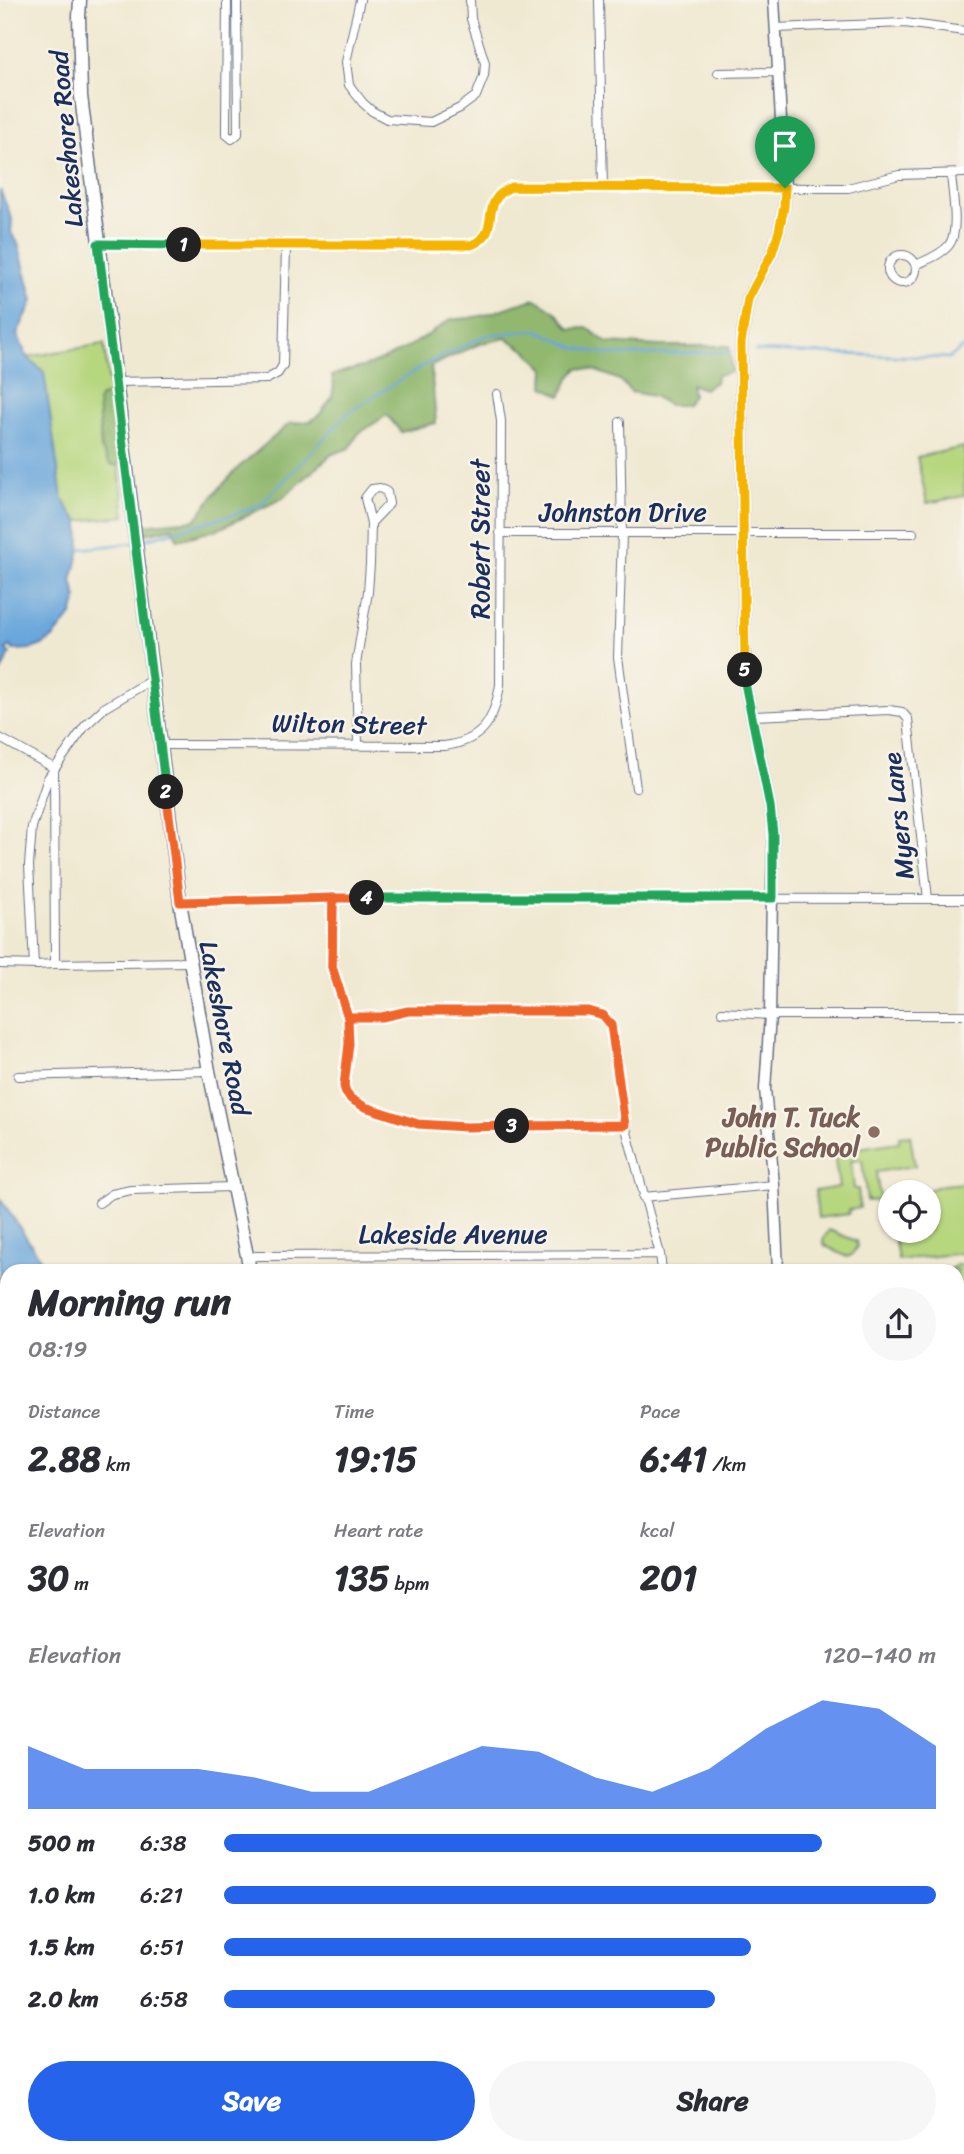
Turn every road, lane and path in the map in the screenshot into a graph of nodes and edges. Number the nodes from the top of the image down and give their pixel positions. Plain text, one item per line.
1 (80, 0) edge
2 (227, 0) edge
3 (237, 0) edge
4 (360, 0) edge
5 (470, 0) edge
6 (599, 0) edge
7 (774, 0) edge
8 (775, 28) junction
9 (964, 31) edge
10 (227, 32) junction
11 (237, 32) junction
12 (227, 43) junction
13 (237, 43) junction
14 (778, 72) junction
15 (718, 74) dead end
16 (964, 173) edge
17 (951, 174) junction
18 (603, 188) junction
19 (785, 188) junction
20 (98, 244) junction
21 (286, 246) junction
22 (916, 265) dead end
23 (115, 382) junction
24 (497, 394) dead end
25 (620, 422) dead end
26 (371, 523) dead end
27 (500, 533) junction
28 (914, 533) dead end
29 (622, 534) junction
30 (743, 534) junction
31 (153, 679) junction
32 (500, 685) joint
33 (753, 716) junction
34 (0, 738) edge
35 (358, 744) junction
36 (161, 745) junction
37 (54, 768) junction
38 (636, 788) dead end
39 (333, 898) junction
40 (773, 898) junction
41 (928, 899) junction
42 (964, 899) edge
43 (180, 902) junction
44 (189, 962) junction
45 (0, 964) edge
46 (34, 965) junction
47 (722, 1012) dead end
48 (770, 1015) junction
49 (964, 1015) edge
50 (348, 1017) junction
51 (209, 1071) junction
52 (18, 1076) dead end
53 (625, 1125) junction
54 (774, 1185) junction
55 (233, 1187) junction
56 (643, 1197) junction
57 (99, 1203) dead end
58 (660, 1254) junction
59 (249, 1264) edge
60 (661, 1264) edge
61 (778, 1264) edge

1 - 20 main road, Lakeshore Road
2 - 10 street
3 - 11 street
4 - 5 street
6 - 18 street
7 - 8 street
8 - 9 street
8 - 14 street
10 - 11 street
10 - 12 street
11 - 13 street
12 - 13 street
12 - 13 street
14 - 15 street
14 - 19 street
16 - 17 street
17 - 19 street
17 - 22 street
18 - 19 street
18 - 21 street
19 - 30 street
20 - 21 street
20 - 23 main road, Lakeshore Road
21 - 23 street
23 - 31 main road, Lakeshore Road
24 - 27 street, Robert Street
25 - 29 street
26 - 35 street
27 - 29 street, Johnston Drive
27 - 32 street, Robert Street
28 - 30 street, Johnston Drive
29 - 30 street, Johnston Drive
29 - 38 street
30 - 33 street
31 - 36 main road, Lakeshore Road
31 - 37 street
32 - 35 street, Wilton Street
33 - 40 street
33 - 41 street, Myers Lane
34 - 37 street
35 - 36 street, Wilton Street
36 - 43 main road, Lakeshore Road
37 - 46 street
37 - 46 street
39 - 40 street
39 - 43 street
39 - 50 street
40 - 41 street
40 - 48 street
41 - 42 street
43 - 44 main road, Lakeshore Road
44 - 46 street
44 - 51 main road, Lakeshore Road
45 - 46 street
47 - 48 street
48 - 49 street
48 - 54 street
50 - 53 street
50 - 53 street
51 - 52 street
51 - 55 main road, Lakeshore Road
53 - 56 street
54 - 56 street
54 - 61 street
55 - 57 street
55 - 59 main road, Lakeshore Road
56 - 58 street
58 - 59 street, Lakeside Avenue
58 - 60 street

